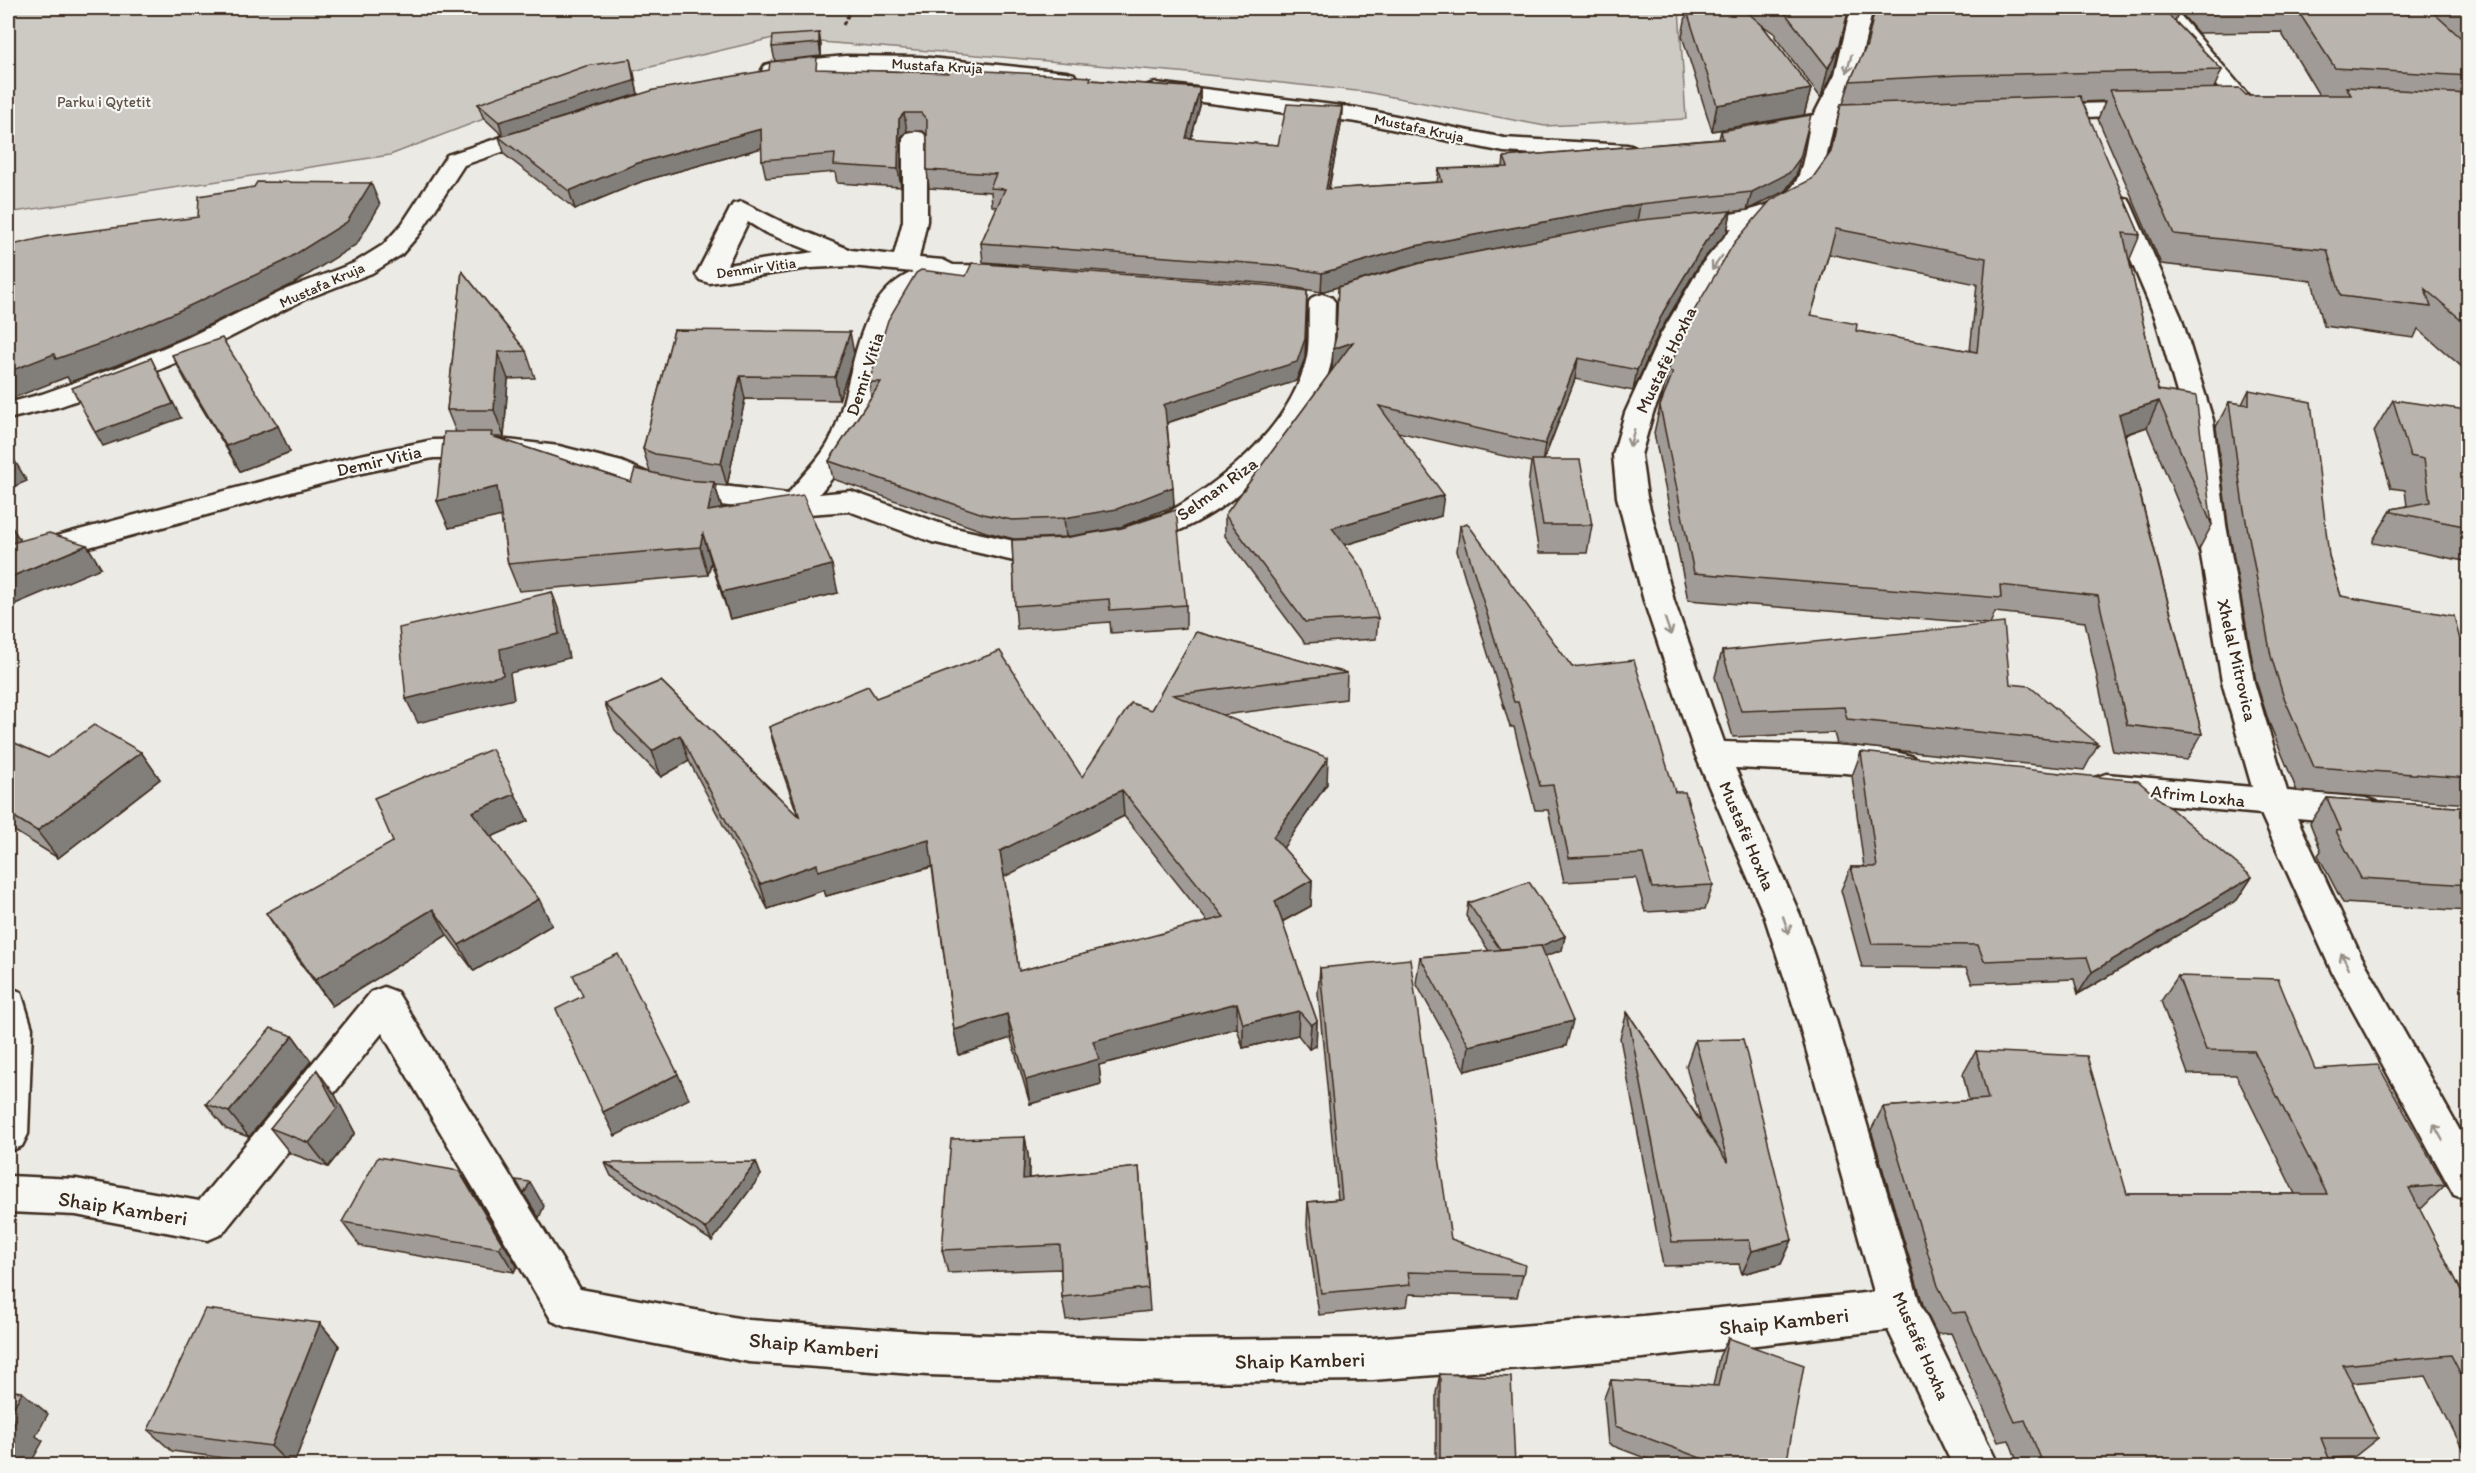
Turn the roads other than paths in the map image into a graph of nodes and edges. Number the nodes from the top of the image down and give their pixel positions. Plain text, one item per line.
1 (1723, 8) edge
2 (1862, 8) edge
3 (2163, 8) edge
4 (1777, 60) edge
5 (746, 75) edge
6 (1091, 82) edge
7 (1137, 88) edge
8 (2223, 107) edge
9 (2246, 107) junction
10 (2270, 107) edge
11 (2164, 109) edge
12 (1816, 112) junction
13 (2021, 112) edge
14 (1904, 116) edge
15 (566, 123) edge
16 (1746, 134) edge
17 (915, 138) dead end
18 (1644, 152) edge
19 (2109, 182) edge
20 (1754, 219) junction
21 (1661, 229) edge
22 (851, 258) junction
23 (905, 264) junction
24 (971, 271) junction
25 (1038, 276) edge
26 (1323, 299) dead end
27 (8, 411) edge
28 (795, 506) junction
29 (8, 559) edge
30 (1712, 754) junction
31 (1938, 769) edge
32 (2076, 783) edge
33 (2274, 804) junction
34 (2400, 814) edge
35 (8, 1003) edge
36 (8, 1134) edge
37 (2469, 1182) edge
38 (8, 1194) edge
39 (1900, 1309) junction
40 (1977, 1466) edge

1 - 4 street
2 -> 12 street
3 - 9 street
5 - 6 street, Mustafa Kruja
7 - 18 street, Mustafa Kruja
8 - 9 street
9 - 10 street
11 - 13 street
12 - 14 street
12 - 16 street
12 - 20 street
15 - 27 street, Mustafa Kruja
17 - 23 street
19 - 33 street, Xhelal Mitrovica
20 - 21 street
20 -> 30 street, Mustafë Hoxha
22 - 22 street, Denmir Vitia
22 - 23 street, Denmir Vitia
23 - 24 street, Denmir Vitia
24 - 25 street, Demir Vitia
24 - 28 street, Demir Vitia
26 - 28 street, Selman Riza
28 - 29 street, Demir Vitia
30 - 31 street
30 -> 39 street, Mustafë Hoxha
32 - 33 street, Afrim Loxha
33 - 34 street, Afrim Loxha
37 -> 33 street, Xhelal Mitrovica
35 - 36 street
38 - 39 street, Shaip Kamberi
39 - 40 street, Mustafë Hoxha

